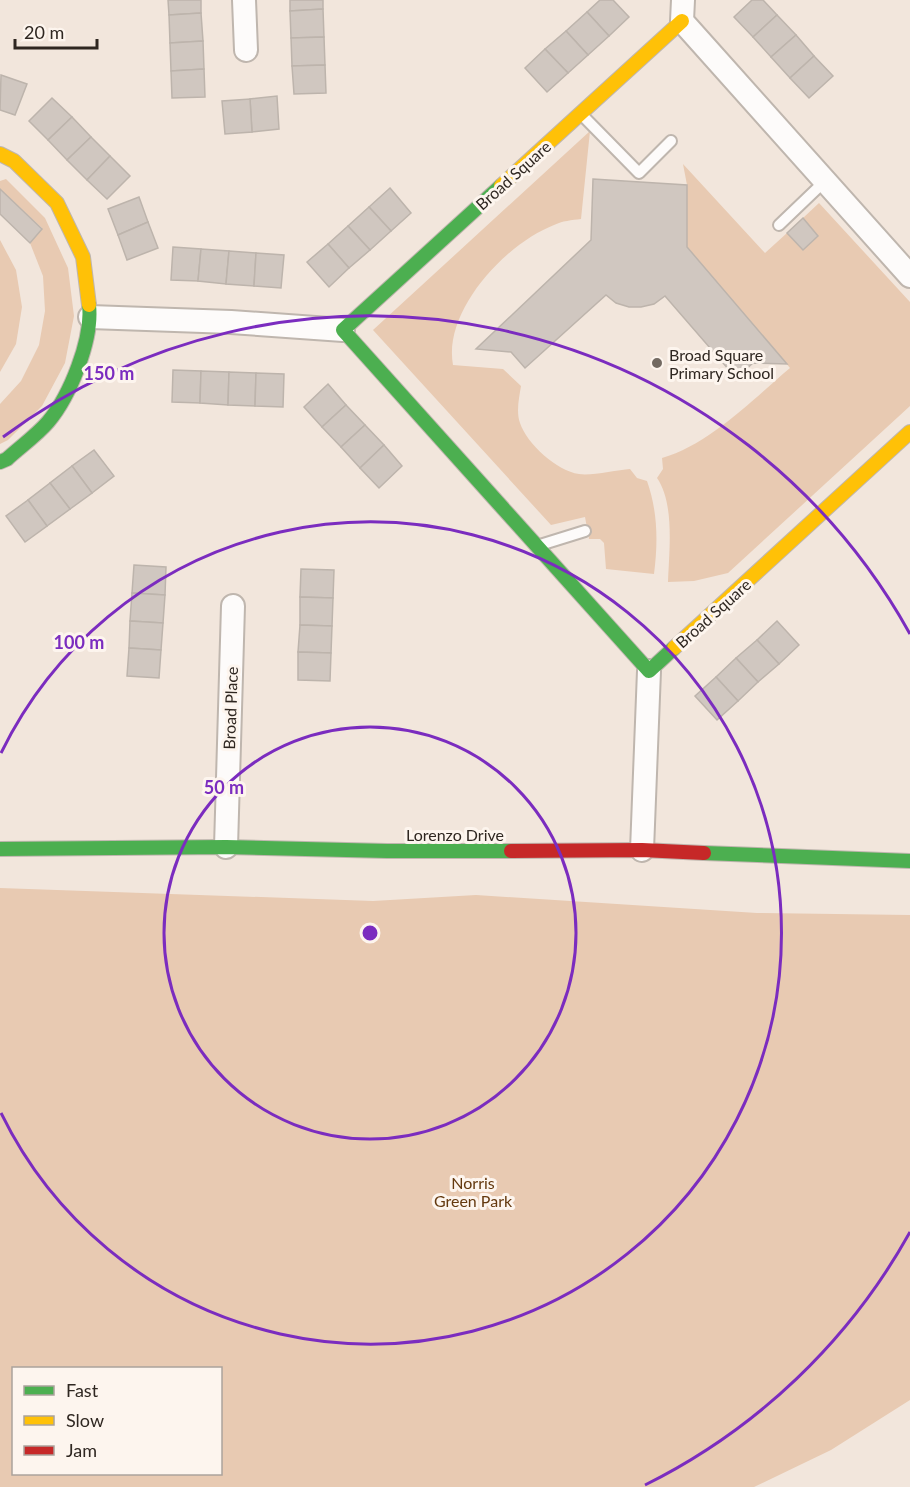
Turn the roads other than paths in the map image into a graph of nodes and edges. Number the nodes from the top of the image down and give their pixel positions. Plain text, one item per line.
1 (243, 0) edge
2 (683, 10) edge
3 (246, 50) dead end
4 (580, 114) junction
5 (671, 141) dead end
6 (0, 154) edge
7 (825, 181) junction
8 (779, 225) dead end
9 (910, 276) edge
10 (90, 317) junction
11 (343, 330) junction
12 (910, 432) edge
13 (0, 462) edge
14 (585, 531) dead end
15 (536, 546) junction
16 (233, 606) dead end
17 (649, 671) junction
18 (226, 847) junction
19 (0, 849) edge
20 (642, 850) junction
21 (910, 861) edge

1 - 3 street
2 - 4 street, Broad Square
2 - 7 street, Broad Square
4 - 5 lane
4 - 11 street, Broad Square
6 - 10 street
7 - 8 lane
7 - 9 street, Broad Square
10 - 11 street
10 - 13 street
11 - 15 street
12 - 17 street, Broad Square
14 - 15 lane
15 - 17 street
16 - 18 street, Broad Place
17 - 20 street
18 - 19 street, Lorenzo Drive
18 - 20 street, Lorenzo Drive
20 - 21 street, Lorenzo Drive

